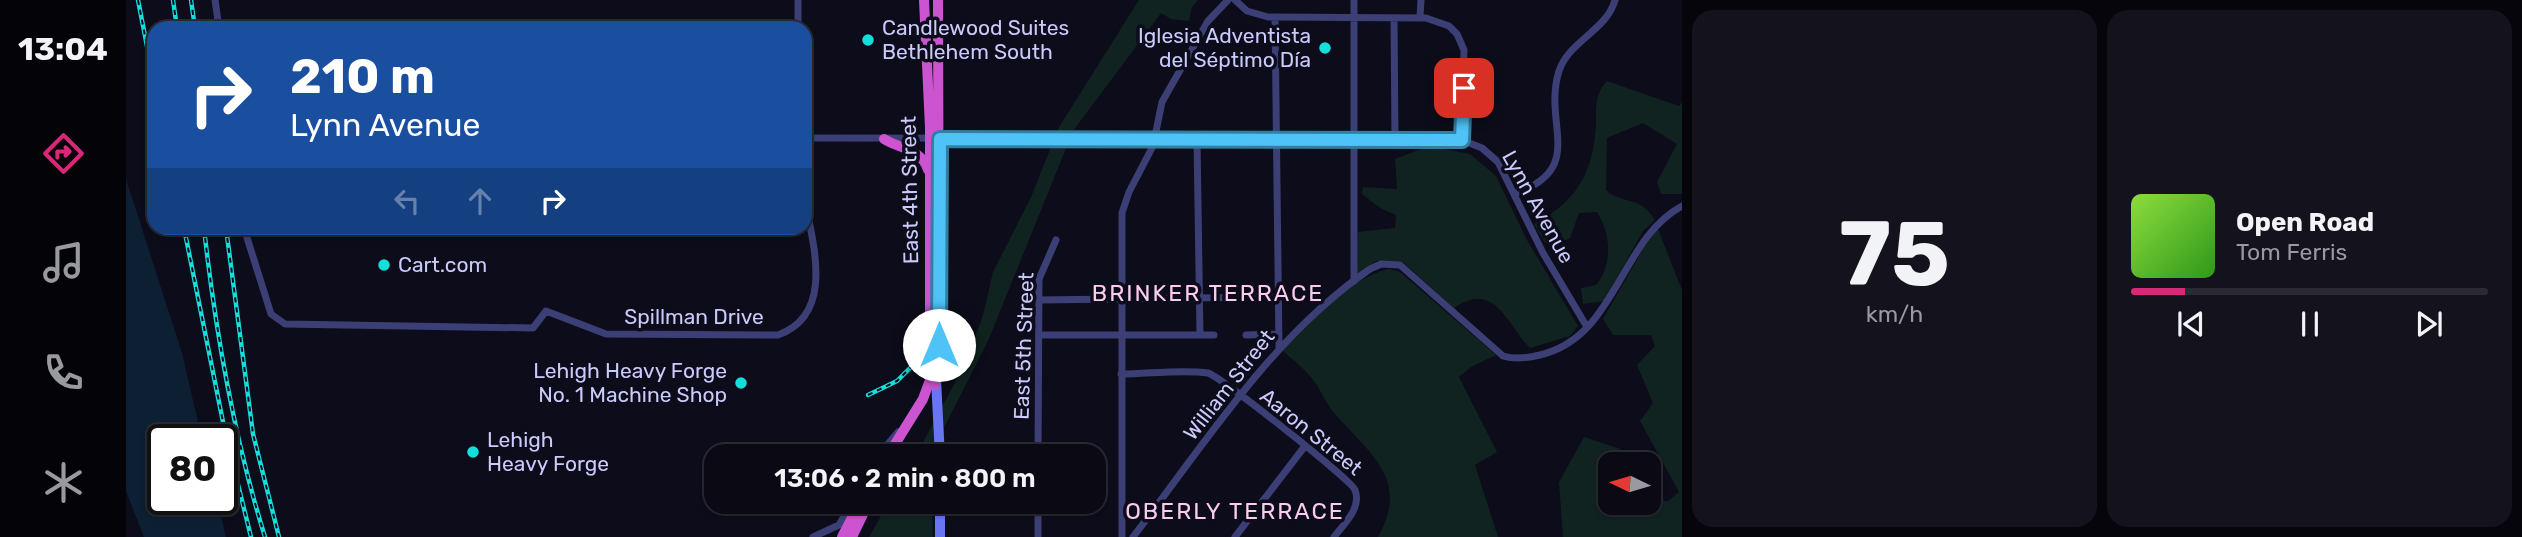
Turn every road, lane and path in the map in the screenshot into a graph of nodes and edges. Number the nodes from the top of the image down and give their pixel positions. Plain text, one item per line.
1 (215, 0) edge
2 (798, 0) edge
3 (924, 0) edge
4 (939, 0) edge
5 (1228, 0) edge
6 (1235, 0) edge
7 (1354, 0) edge
8 (1421, 0) edge
9 (1615, 0) edge
10 (1275, 18) junction
11 (1354, 18) junction
12 (1394, 18) junction
13 (1420, 18) junction
14 (218, 21) edge
15 (798, 21) edge
16 (812, 138) edge
17 (884, 139) junction
18 (1276, 139) junction
19 (1354, 139) junction
20 (1395, 139) junction
21 (935, 140) junction
22 (1154, 140) junction
23 (1197, 140) junction
24 (1462, 140) junction
25 (931, 181) junction
26 (1514, 194) junction
27 (1682, 206) edge
28 (246, 235) edge
29 (812, 235) edge
30 (1056, 240) dead end
31 (1354, 281) junction
32 (1278, 297) junction
33 (1200, 298) junction
34 (1120, 299) junction
35 (1039, 300) junction
36 (1587, 327) junction
37 (1279, 334) junction
38 (1039, 335) junction
39 (1121, 335) junction
40 (1200, 335) junction
41 (1214, 335) dead end
42 (1246, 335) dead end
43 (935, 343) junction
44 (1279, 349) junction
45 (933, 374) junction
46 (1121, 374) junction
47 (1241, 397) junction
48 (913, 416) junction
49 (888, 444) edge
50 (895, 444) edge
51 (903, 444) edge
52 (939, 444) edge
53 (1038, 444) edge
54 (1305, 446) junction
55 (845, 514) edge
56 (854, 514) edge
57 (863, 514) edge
58 (940, 514) edge
59 (1038, 514) edge
60 (813, 537) edge
61 (842, 537) edge
62 (852, 537) edge
63 (940, 537) edge
64 (1038, 537) edge
65 (1122, 537) edge
66 (1133, 537) edge
67 (1235, 537) edge
68 (1334, 537) edge

1 - 14 street
2 - 15 street
3 - 21 highway, East 4th Street
4 - 21 highway, East 4th Street
5 - 22 street
6 - 10 street
7 - 11 street
8 - 13 street
9 - 26 street
10 - 11 street
10 - 18 street
11 - 12 street
11 - 19 street
12 - 13 street
12 - 20 street
13 - 24 street
16 - 17 street, Lynn Avenue
17 - 21 street, Lynn Avenue
17 - 25 highway
18 - 19 street, Lynn Avenue
18 - 23 street, Lynn Avenue
18 - 32 street
19 - 20 street, Lynn Avenue
19 - 31 street
20 - 24 street, Lynn Avenue
21 - 22 street, Lynn Avenue
21 - 25 highway, East 4th Street
21 - 43 highway, East 4th Street
22 - 23 street, Lynn Avenue
22 - 34 street
23 - 33 street
24 - 26 street, Lynn Avenue
25 - 43 highway, East 4th Street
26 - 36 street, Lynn Avenue
27 - 36 street, William Street
28 - 29 street, Spillman Drive
30 - 35 street, East 5th Street
31 - 36 street, William Street
31 - 44 street, William Street
32 - 33 street
32 - 37 street
33 - 34 street
33 - 40 street
34 - 35 street
34 - 39 street
35 - 38 street, East 5th Street
37 - 42 street
37 - 44 street
38 - 39 street
38 - 53 street, East 5th Street
39 - 40 street
39 - 46 street
40 - 41 street
43 - 45 highway, East 4th Street
43 - 45 highway, East 4th Street
44 - 47 street, William Street
45 - 48 highway
45 - 51 highway
45 - 52 main road, East 4th Street
46 - 47 street, Aaron Street
46 - 65 street
47 - 54 street, Aaron Street
47 - 66 street, William Street
48 - 49 street
48 - 50 highway
54 - 67 street
54 - 68 street, Aaron Street
55 - 60 street
56 - 61 highway
57 - 62 highway
58 - 63 main road
59 - 64 street

